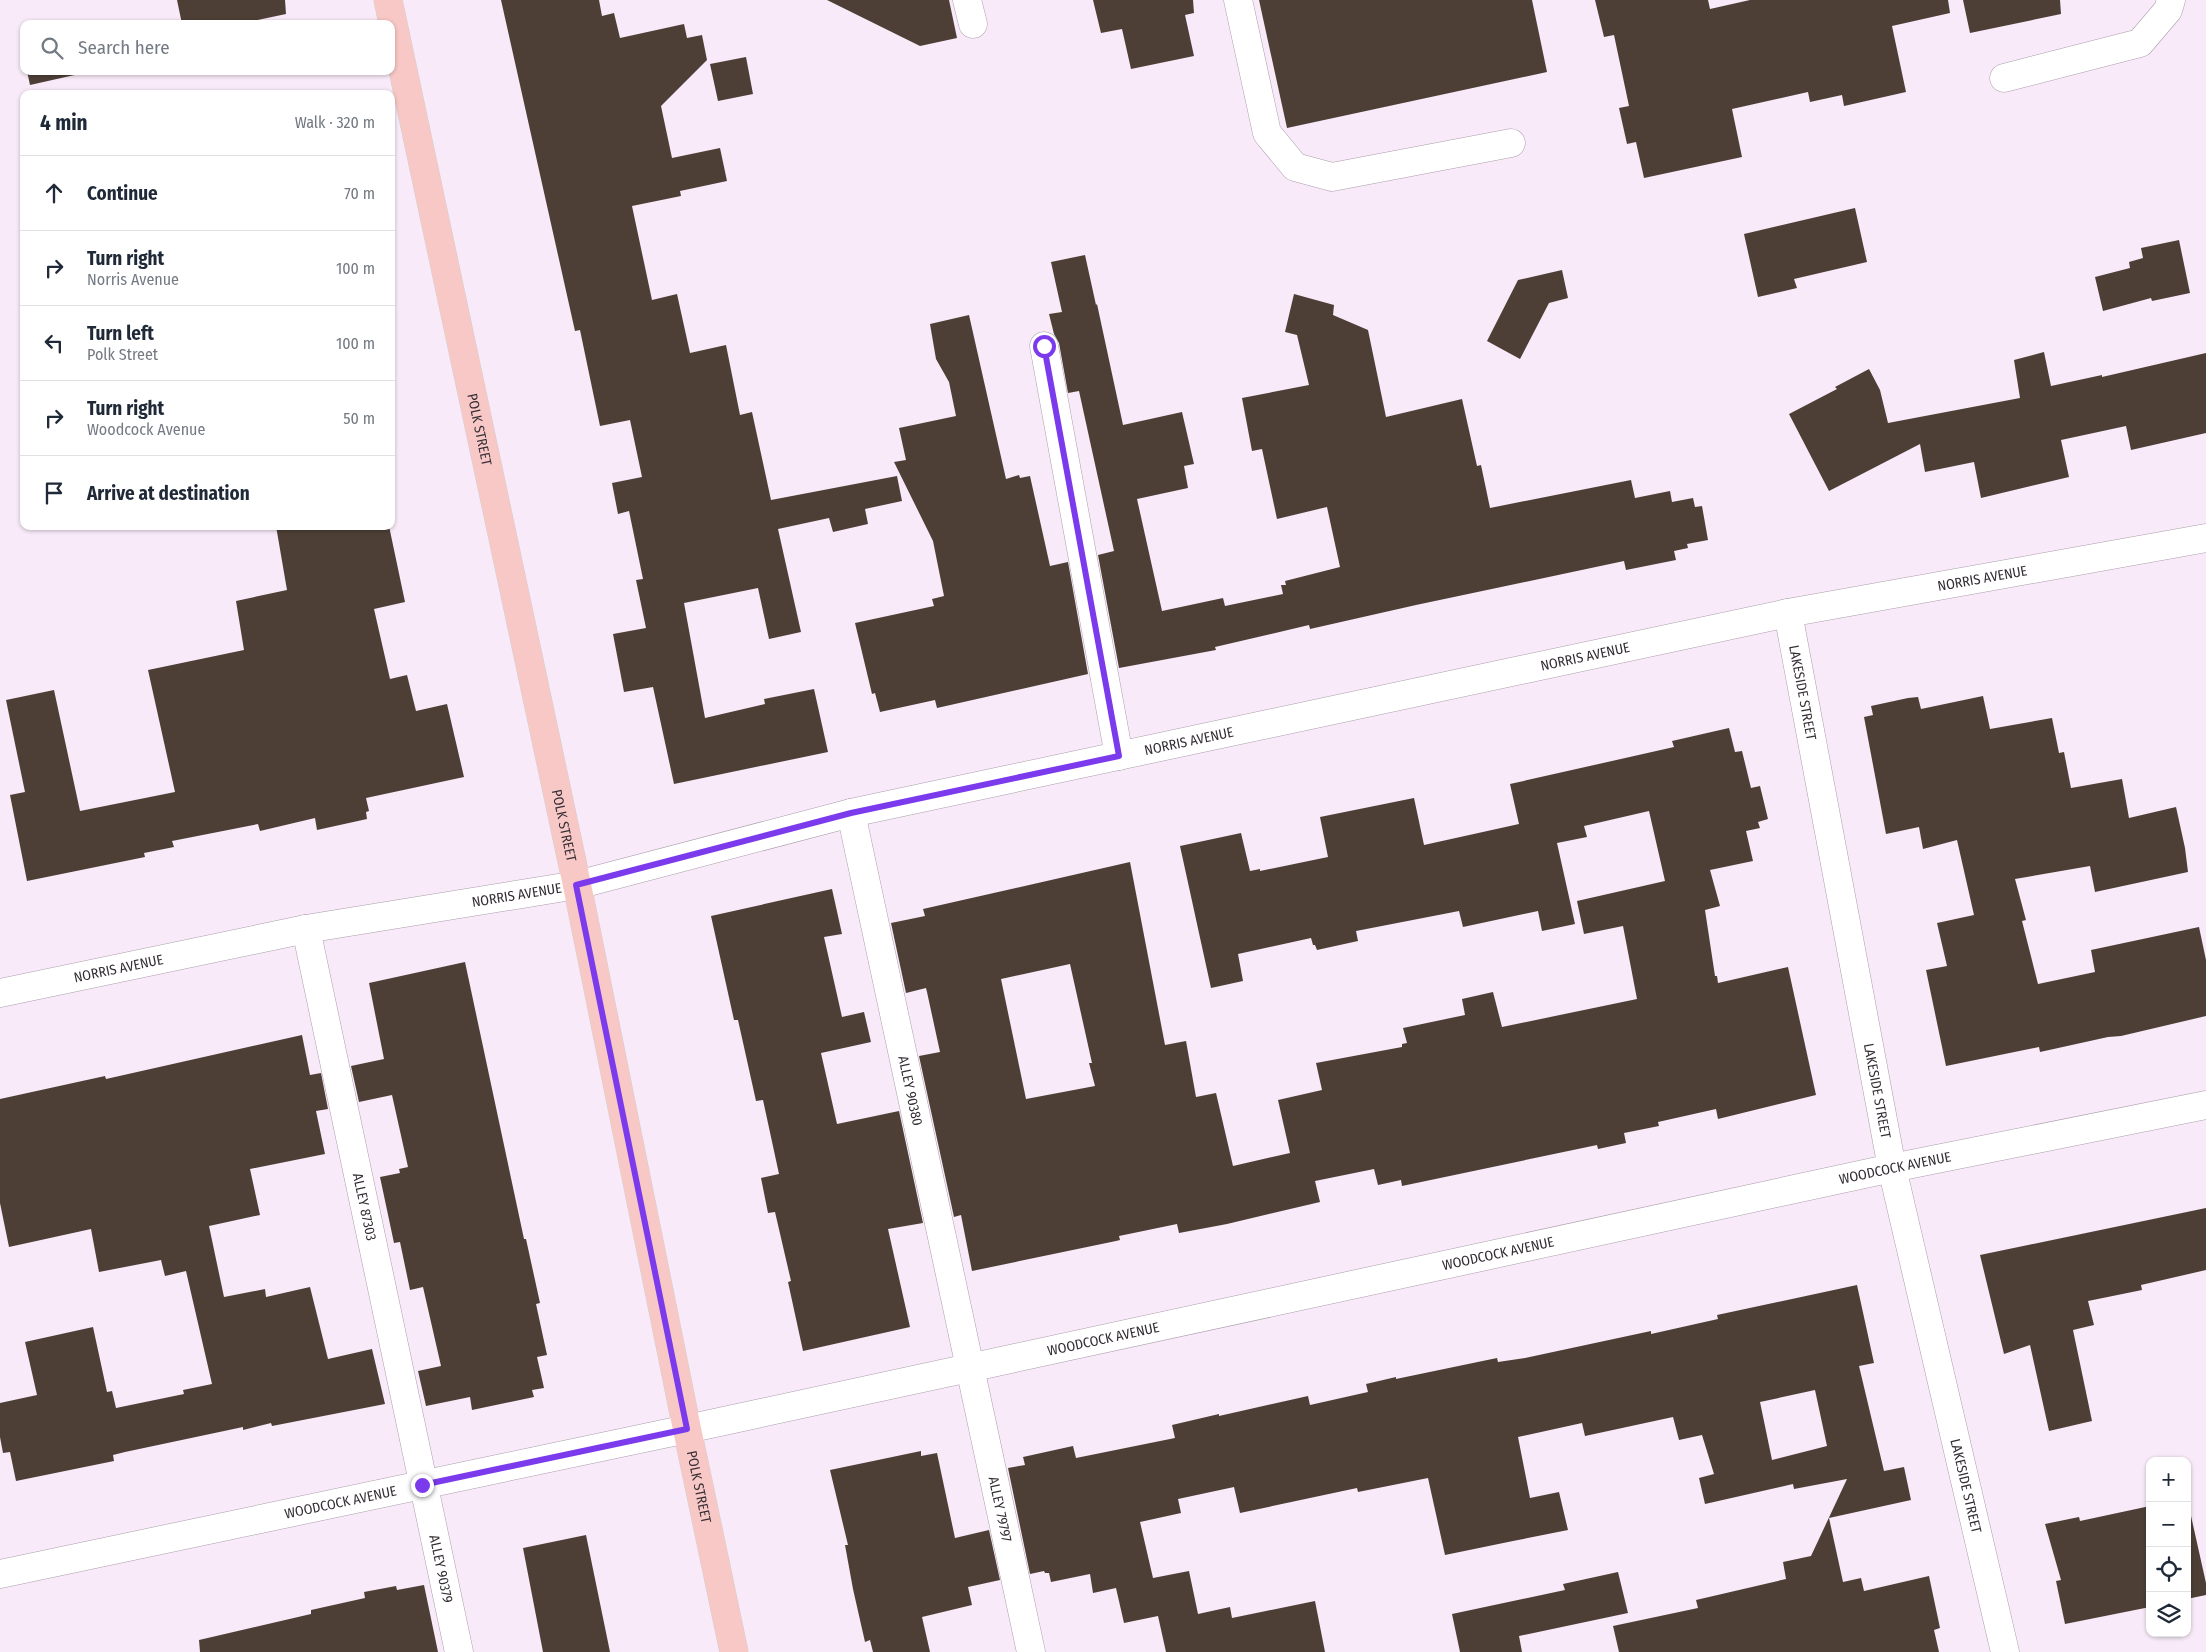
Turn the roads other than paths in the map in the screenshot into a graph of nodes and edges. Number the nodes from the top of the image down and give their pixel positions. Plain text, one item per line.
1 (388, 0) edge
2 (1238, 0) edge
3 (2170, 0) edge
4 (392, 20) edge
5 (395, 33) edge
6 (2004, 78) dead end
7 (1511, 143) dead end
8 (1044, 346) dead end
9 (2206, 538) edge
10 (1788, 613) junction
11 (1119, 756) junction
12 (851, 813) junction
13 (576, 885) junction
14 (306, 929) junction
15 (0, 993) edge
16 (2206, 1105) edge
17 (1892, 1168) junction
18 (969, 1368) junction
19 (687, 1429) junction
20 (422, 1485) junction
21 (0, 1574) edge
22 (459, 1652) edge
23 (734, 1652) edge
24 (1031, 1652) edge
25 (2005, 1652) edge

1 - 4 main road, POLK STREET
2 - 7 street
3 - 6 street
5 - 13 main road, POLK STREET
8 - 11 street
9 - 10 street, NORRIS AVENUE
10 - 11 street, NORRIS AVENUE
10 - 17 street, LAKESIDE STREET
11 - 12 street, NORRIS AVENUE
12 - 13 street, NORRIS AVENUE
12 - 18 street, ALLEY 90380
13 - 14 street, NORRIS AVENUE
13 - 19 main road, POLK STREET
14 - 15 street, NORRIS AVENUE
14 - 20 street, ALLEY 87303
16 - 17 street, WOODCOCK AVENUE
17 - 18 street, WOODCOCK AVENUE
17 - 25 street, LAKESIDE STREET
18 - 19 street, WOODCOCK AVENUE
18 - 24 street, ALLEY 79797
19 - 20 street, WOODCOCK AVENUE
19 - 23 main road, POLK STREET
20 - 21 street, WOODCOCK AVENUE
20 - 22 street, ALLEY 90379

